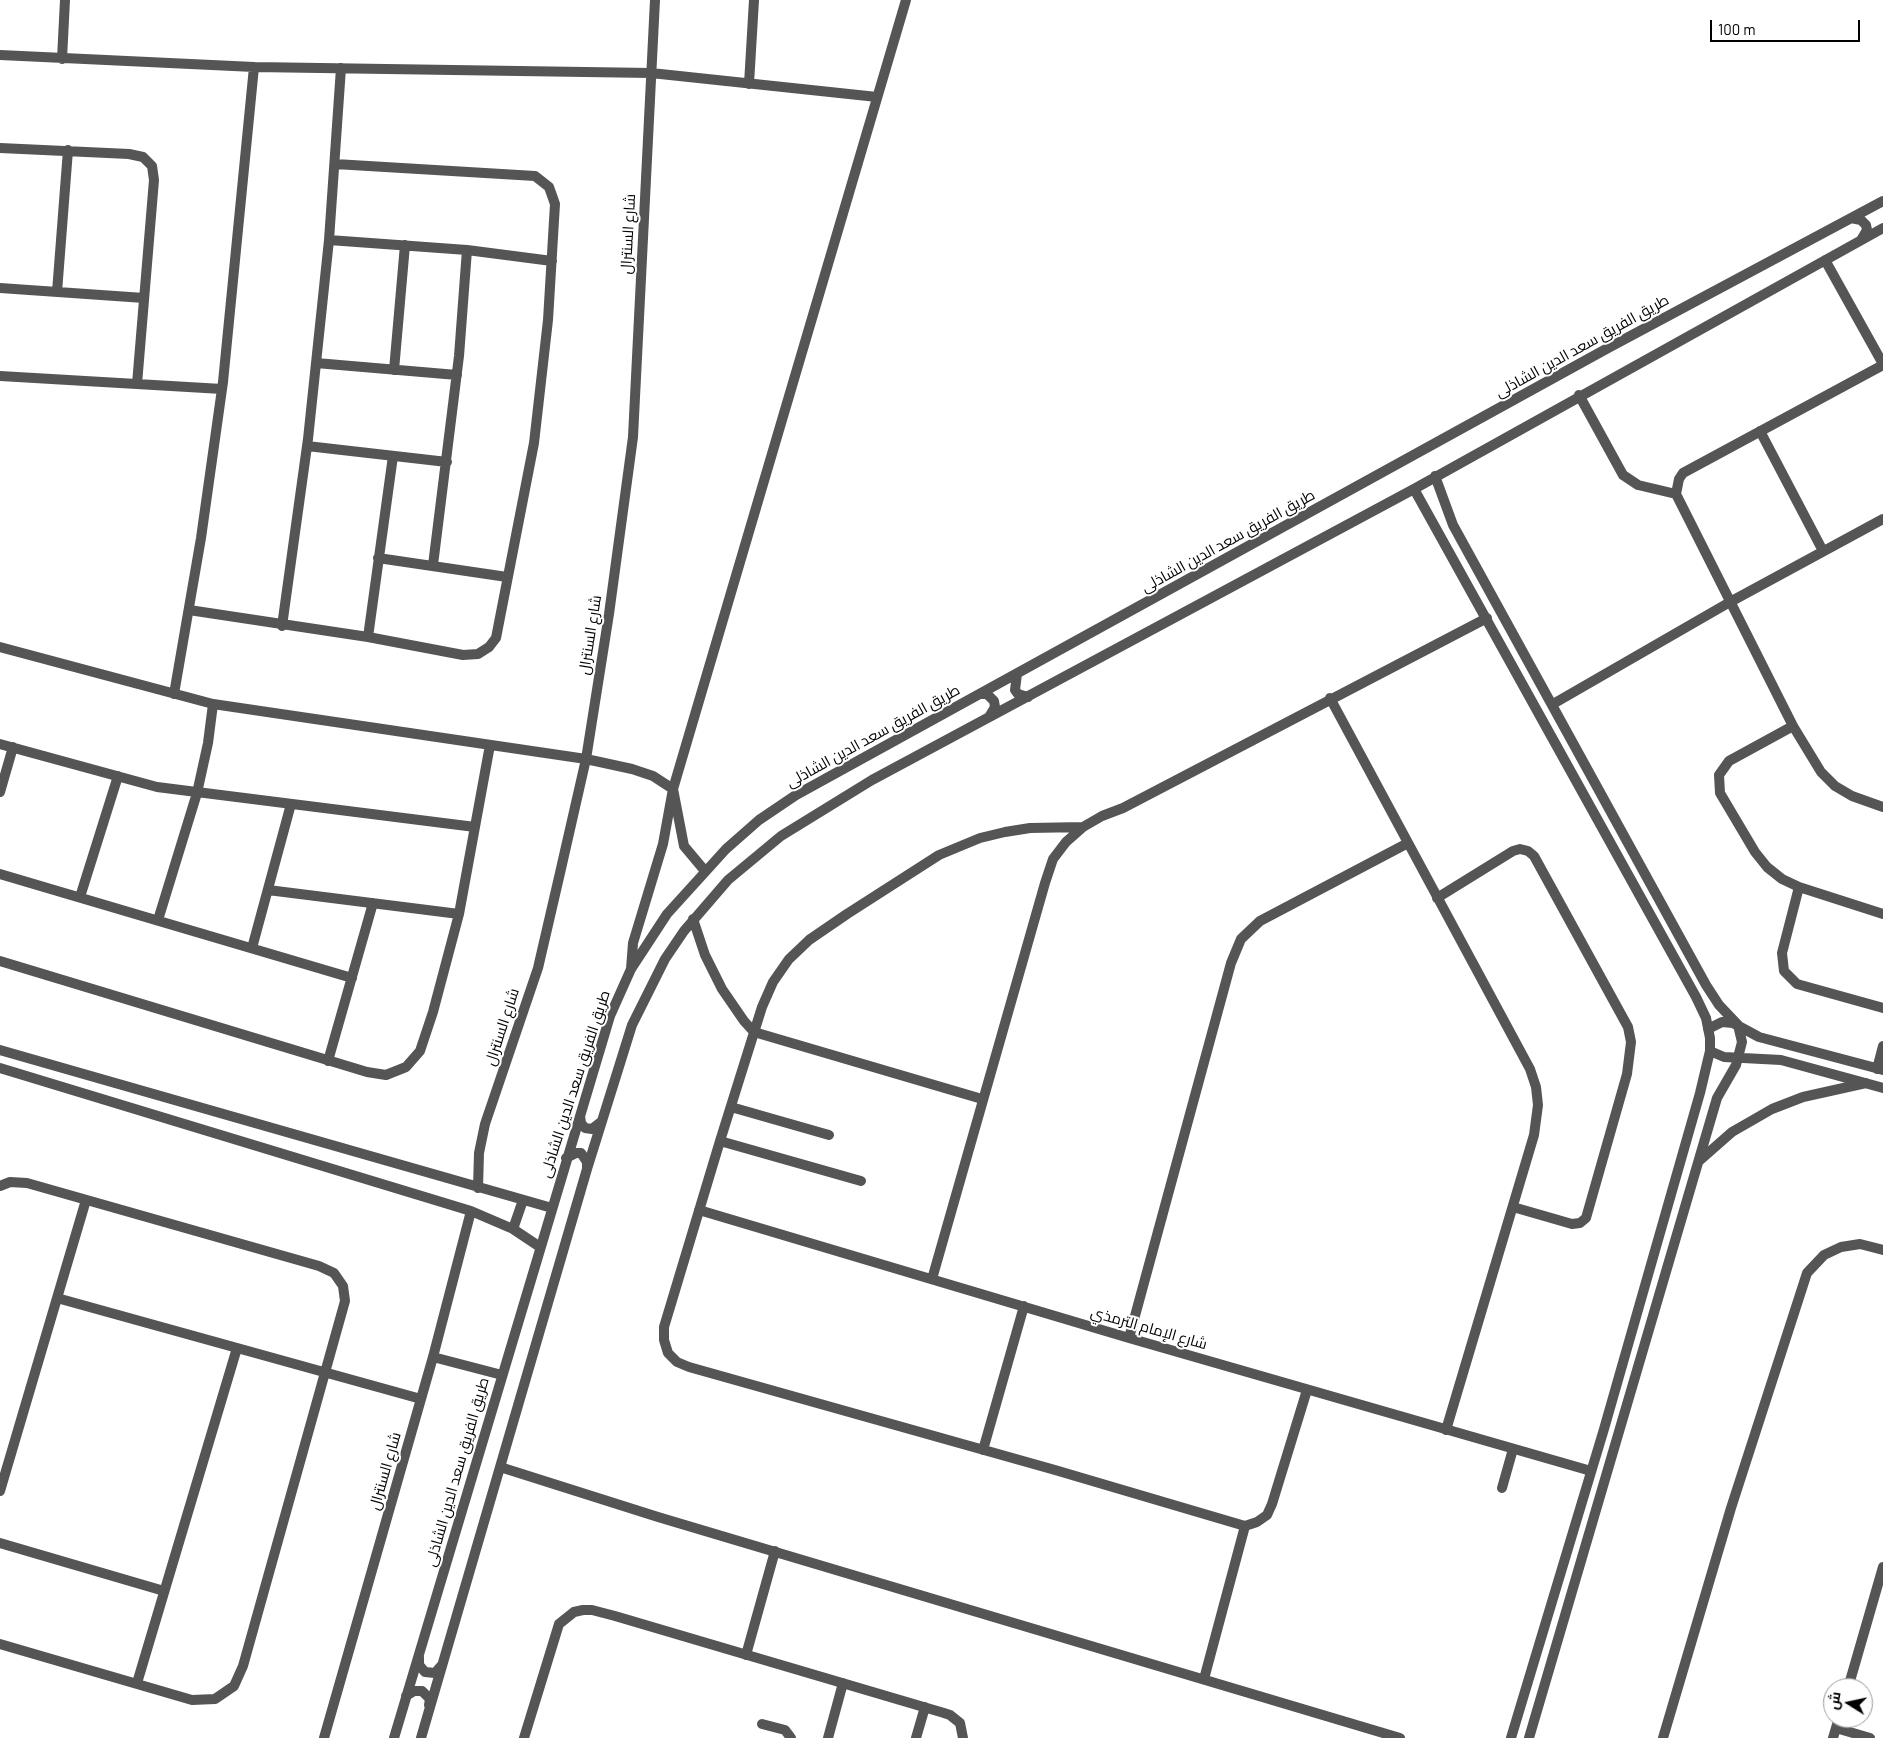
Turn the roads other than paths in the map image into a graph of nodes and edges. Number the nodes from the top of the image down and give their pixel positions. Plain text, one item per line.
1 (65, 0) edge
2 (654, 0) edge
3 (754, 0) edge
4 (906, 0) edge
5 (0, 55) edge
6 (62, 59) junction
7 (254, 67) junction
8 (341, 68) junction
9 (651, 73) junction
10 (749, 84) junction
11 (877, 98) junction
12 (0, 148) edge
13 (68, 150) junction
14 (335, 164) junction
15 (1883, 201) edge
16 (1851, 218) junction
17 (1883, 228) edge
18 (329, 240) junction
19 (1860, 241) junction
20 (405, 246) junction
21 (467, 250) junction
22 (1825, 260) junction
23 (552, 261) junction
24 (0, 288) edge
25 (57, 292) junction
26 (144, 298) junction
27 (316, 363) junction
28 (1883, 365) edge
29 (394, 370) junction
30 (456, 375) junction
31 (0, 376) edge
32 (136, 384) junction
33 (222, 389) junction
34 (1579, 395) junction
35 (1760, 431) junction
36 (307, 446) junction
37 (393, 456) junction
38 (447, 462) junction
39 (1435, 476) junction
40 (1414, 489) junction
41 (1676, 494) junction
42 (1883, 519) edge
43 (1453, 525) junction
44 (1439, 533) junction
45 (1823, 551) junction
46 (378, 558) junction
47 (433, 565) junction
48 (507, 577) junction
49 (1730, 602) junction
50 (189, 610) junction
51 (1487, 618) junction
52 (282, 626) junction
53 (368, 637) junction
54 (0, 647) edge
55 (1527, 656) junction
56 (1513, 665) junction
57 (1017, 674) junction
58 (174, 694) junction
59 (980, 694) junction
60 (1028, 697) junction
61 (1330, 698) junction
62 (213, 704) junction
63 (1553, 704) junction
64 (988, 718) junction
65 (1793, 726) junction
66 (0, 744) edge
67 (490, 745) junction
68 (13, 748) junction
69 (586, 759) junction
70 (1586, 763) junction
71 (1572, 771) junction
72 (118, 776) junction
73 (1594, 779) junction
74 (1580, 786) junction
75 (673, 789) junction
76 (0, 792) edge
77 (197, 793) junction
78 (291, 804) junction
79 (1883, 807) edge
80 (475, 827) junction
81 (1083, 827) junction
82 (1408, 843) junction
83 (705, 871) junction
84 (0, 874) edge
85 (1799, 887) junction
86 (268, 890) junction
87 (80, 897) junction
88 (1437, 898) junction
89 (373, 903) junction
90 (459, 914) junction
91 (1883, 914) edge
92 (693, 919) junction
93 (158, 920) junction
94 (252, 948) junction
95 (0, 961) edge
96 (631, 969) junction
97 (352, 978) junction
98 (1710, 991) junction
99 (1696, 997) junction
100 (1883, 1008) edge
101 (1738, 1025) junction
102 (1708, 1028) junction
103 (754, 1032) junction
104 (1775, 1041) junction
105 (1883, 1046) edge
106 (0, 1050) edge
107 (1710, 1051) junction
108 (1739, 1057) junction
109 (1772, 1058) junction
110 (328, 1061) junction
111 (0, 1068) edge
112 (1880, 1070) edge
113 (1866, 1083) junction
114 (1883, 1088) edge
115 (1700, 1092) junction
116 (1717, 1098) junction
117 (982, 1099) junction
118 (731, 1107) junction
119 (580, 1112) junction
120 (601, 1122) junction
121 (829, 1135) dead end
122 (720, 1141) junction
123 (566, 1158) junction
124 (1698, 1162) junction
125 (587, 1168) junction
126 (862, 1181) dead end
127 (0, 1186) edge
128 (478, 1188) junction
129 (86, 1200) junction
130 (523, 1200) junction
131 (1513, 1207) junction
132 (552, 1208) junction
133 (700, 1210) junction
134 (471, 1211) junction
135 (512, 1229) junction
136 (540, 1247) junction
137 (1883, 1250) edge
138 (932, 1278) junction
139 (57, 1298) junction
140 (1024, 1306) junction
141 (1129, 1338) junction
142 (236, 1348) junction
143 (433, 1357) junction
144 (325, 1373) junction
145 (502, 1375) junction
146 (1307, 1390) junction
147 (421, 1399) junction
148 (1604, 1429) junction
149 (1446, 1430) junction
150 (1619, 1433) junction
151 (1513, 1449) junction
152 (983, 1450) junction
153 (500, 1467) junction
154 (1591, 1471) junction
155 (1502, 1488) dead end
156 (0, 1490) edge
157 (1578, 1516) junction
158 (1592, 1521) junction
159 (1246, 1526) junction
160 (0, 1543) edge
161 (775, 1551) junction
162 (1883, 1567) edge
163 (164, 1591) junction
164 (0, 1644) edge
165 (419, 1653) junction
166 (746, 1655) junction
167 (443, 1663) junction
168 (1851, 1678) edge
169 (1204, 1679) junction
170 (843, 1683) junction
171 (137, 1684) junction
172 (406, 1696) junction
173 (925, 1707) junction
174 (429, 1708) junction
175 (1520, 1709) junction
176 (1536, 1714) junction
177 (762, 1724) dead end
178 (1834, 1733) edge
179 (324, 1738) edge
180 (394, 1738) edge
181 (421, 1738) edge
182 (524, 1738) edge
183 (791, 1738) edge
184 (828, 1738) edge
185 (916, 1738) edge
186 (963, 1738) edge
187 (1400, 1738) edge
188 (1511, 1738) edge
189 (1529, 1738) edge
190 (1663, 1738) edge
191 (1870, 1738) edge

1 - 6 street
2 - 9 street, شارع السنترال
3 - 10 street
4 - 11 street
5 - 6 street
6 - 7 street
7 - 8 street
7 - 33 street
8 - 9 street
8 - 14 street
9 - 10 street
9 - 69 street, شارع السنترال
10 - 11 street
11 - 75 street
12 - 13 street
13 - 25 street
13 - 26 street
14 - 18 street
14 - 23 street
15 - 16 street, طريق الفريق سعد الدين الشاذلى
16 - 19 street
16 - 57 street, طريق الفريق سعد الدين الشاذلى
17 - 19 street
18 - 20 street
18 - 27 street
19 - 22 street
20 - 21 street
20 - 29 street
21 - 23 street
21 - 30 street
22 - 28 street
22 - 34 street
23 - 48 street
24 - 25 street
25 - 26 street
26 - 32 street
27 - 29 street
27 - 36 street
28 - 35 street
29 - 30 street
30 - 38 street
31 - 32 street
32 - 33 street
33 - 50 street
34 - 39 street
34 - 41 street
35 - 41 street
35 - 45 street
36 - 37 street
36 - 52 street
37 - 38 street
37 - 46 street
38 - 47 street
39 - 40 street
39 - 43 street
40 - 44 street
40 - 60 street
41 - 49 street
42 - 45 street
43 - 44 street
43 - 55 street
44 - 51 street
45 - 49 street
46 - 47 street
46 - 53 street
47 - 48 street
48 - 53 street
49 - 63 street
49 - 65 street
50 - 52 street
50 - 58 street
51 - 56 street
51 - 61 street
52 - 53 street
54 - 58 street
55 - 56 street
55 - 63 street
56 - 71 street
57 - 59 street, طريق الفريق سعد الدين الشاذلى
57 - 60 street
58 - 62 street
59 - 64 street
59 - 83 street, طريق الفريق سعد الدين الشاذلى
60 - 64 street
61 - 81 street
61 - 82 street
62 - 67 street
62 - 77 street
63 - 70 street
64 - 92 street
65 - 79 street
65 - 85 street
66 - 68 street
67 - 69 street
67 - 80 street
68 - 72 street
68 - 76 street
69 - 75 street
69 - 128 street, شارع السنترال
70 - 71 street
70 - 73 street
71 - 74 street
72 - 77 street
72 - 87 street
73 - 74 street
73 - 98 street
74 - 99 street
75 - 83 street
75 - 96 street
77 - 78 street
77 - 93 street
78 - 80 street
78 - 86 street
80 - 90 street
81 - 103 street
81 - 117 street
82 - 88 street
82 - 141 street
83 - 96 street, طريق الفريق سعد الدين الشاذلى
84 - 87 street
85 - 91 street
85 - 100 street
86 - 89 street
86 - 94 street
87 - 93 street
88 - 131 street
88 - 131 street
89 - 90 street
89 - 97 street
90 - 110 street
92 - 103 street
92 - 120 street
93 - 94 street
94 - 97 street
95 - 110 street
96 - 119 street, طريق الفريق سعد الدين الشاذلى
97 - 110 street
98 - 99 street
98 - 101 street
99 - 102 street
101 - 102 street
101 - 104 street
101 - 108 street
102 - 107 street
103 - 117 street
103 - 118 street
104 - 109 street
104 - 112 street
105 - 112 street
106 - 128 street
107 - 108 street
107 - 115 street
108 - 109 street
108 - 116 street
109 - 113 street
111 - 134 street
113 - 114 street
113 - 124 street
115 - 116 street
115 - 148 street
116 - 124 street
117 - 138 street
118 - 121 street
118 - 122 street
119 - 120 street
119 - 123 street, طريق الفريق سعد الدين الشاذلى
120 - 125 street
122 - 126 street
122 - 133 street
123 - 125 street
123 - 132 street, طريق الفريق سعد الدين الشاذلى
124 - 150 street
125 - 153 street
127 - 129 street
128 - 130 street
129 - 139 street
129 - 144 street
130 - 132 street
130 - 135 street
131 - 149 street
132 - 136 street, طريق الفريق سعد الدين الشاذلى
133 - 138 street, شارع الإمام الترمذي
133 - 152 street
134 - 135 street
134 - 143 street, شارع السنترال
135 - 136 street
136 - 145 street, طريق الفريق سعد الدين الشاذلى
137 - 190 street
138 - 140 street, شارع الإمام الترمذي
139 - 142 street
139 - 156 street
140 - 141 street, شارع الإمام الترمذي
140 - 152 street
141 - 146 street, شارع الإمام الترمذي
142 - 144 street
142 - 163 street
143 - 145 street
143 - 147 street, شارع السنترال
144 - 147 street
144 - 171 street
145 - 165 street, طريق الفريق سعد الدين الشاذلى
146 - 149 street, شارع الإمام الترمذي
146 - 159 street
147 - 179 street, شارع السنترال
148 - 150 street
148 - 154 street
149 - 151 street, شارع الإمام الترمذي
150 - 158 street
151 - 154 street, شارع الإمام الترمذي
151 - 155 street
152 - 159 street
153 - 161 street
153 - 167 street
154 - 157 street
157 - 158 street
157 - 175 street
158 - 176 street
159 - 169 street
160 - 163 street
161 - 166 street
161 - 169 street
162 - 168 street
163 - 171 street
164 - 171 street
165 - 167 street
165 - 172 street, طريق الفريق سعد الدين الشاذلى
166 - 170 street
166 - 182 street
167 - 174 street
169 - 187 street
170 - 173 street
170 - 184 street
172 - 174 street
172 - 180 street, طريق الفريق سعد الدين الشاذلى
173 - 185 street
173 - 186 street
174 - 181 street
175 - 176 street
175 - 188 street
176 - 189 street
177 - 183 street
178 - 191 street

